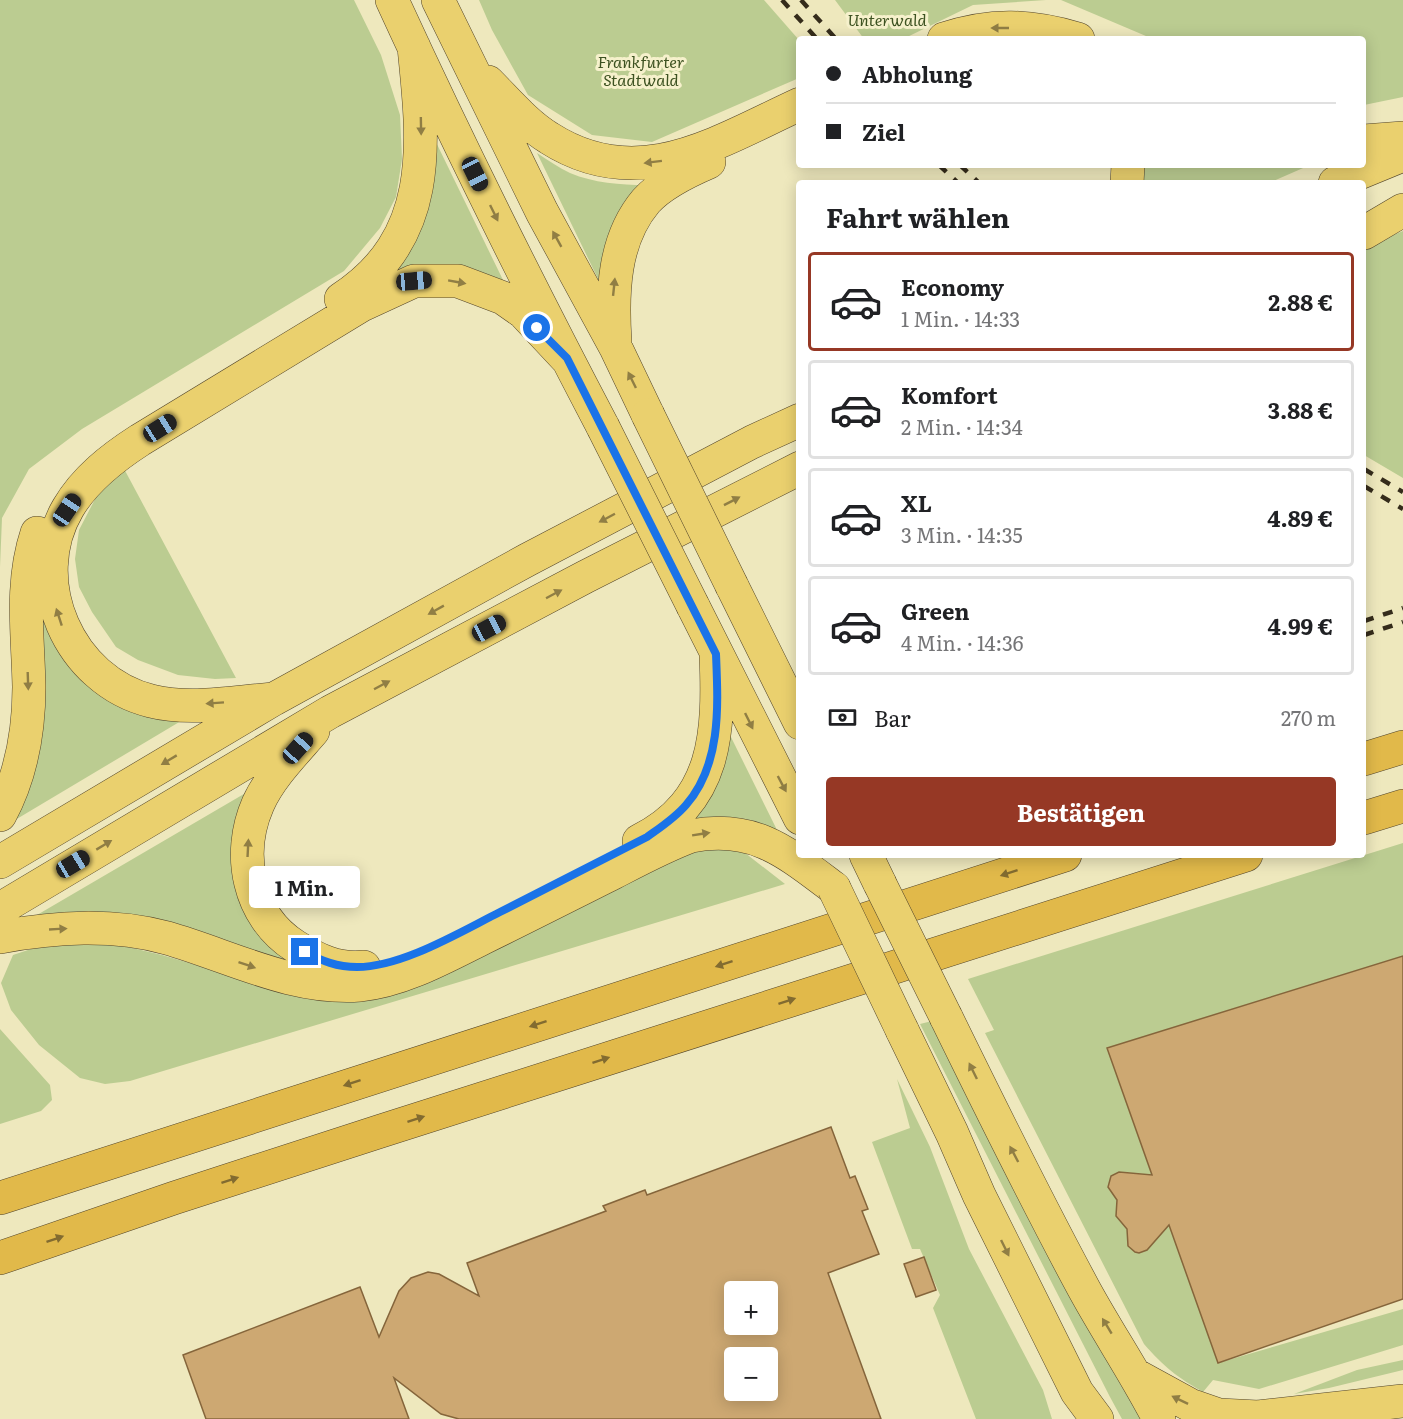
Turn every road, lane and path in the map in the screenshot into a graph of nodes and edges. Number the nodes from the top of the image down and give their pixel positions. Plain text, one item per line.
1 (392, 0) edge
2 (438, 0) edge
3 (956, 36) edge
4 (1068, 36) edge
5 (414, 47) junction
6 (468, 62) junction
7 (795, 114) edge
8 (1403, 138) edge
9 (1366, 141) edge
10 (1403, 155) edge
11 (1342, 180) edge
12 (1403, 201) edge
13 (1403, 210) edge
14 (1366, 218) edge
15 (1366, 231) edge
16 (615, 346) junction
17 (567, 358) junction
18 (796, 422) edge
19 (796, 470) edge
20 (753, 632) junction
21 (716, 654) junction
22 (796, 670) edge
23 (274, 699) junction
24 (330, 712) junction
25 (796, 715) edge
26 (1403, 747) edge
27 (1366, 758) edge
28 (1403, 806) edge
29 (796, 810) edge
30 (0, 815) edge
31 (1366, 817) edge
32 (796, 855) edge
33 (869, 858) edge
34 (1056, 858) edge
35 (1237, 858) edge
36 (809, 859) edge
37 (0, 862) edge
38 (880, 869) edge
39 (0, 909) edge
40 (0, 937) edge
41 (0, 1198) edge
42 (0, 1258) edge
43 (1137, 1376) junction
44 (1403, 1401) edge
45 (1078, 1406) edge
46 (1097, 1419) edge
47 (1159, 1419) edge

1 - 5 highway
2 - 6 highway
4 -> 3 highway
5 -> 17 highway
5 -> 30 highway
7 -> 6 highway
16 -> 6 highway
16 -> 7 highway
8 - 9 highway
10 - 11 highway
12 - 14 highway
13 - 15 highway
20 -> 16 highway, bridge
17 - 21 highway, bridge
23 -> 17 highway
18 -> 23 highway
24 -> 19 highway
20 - 22 highway
20 - 25 highway
21 -> 24 highway
21 -> 29 highway
23 -> 37 highway
39 -> 24 highway
26 - 27 highway
28 - 31 highway
40 -> 32 highway
33 - 38 highway
34 -> 41 highway
42 -> 35 highway
36 -> 45 highway, bridge
43 -> 38 highway, bridge
44 -> 43 highway
43 - 47 highway
45 - 46 highway

